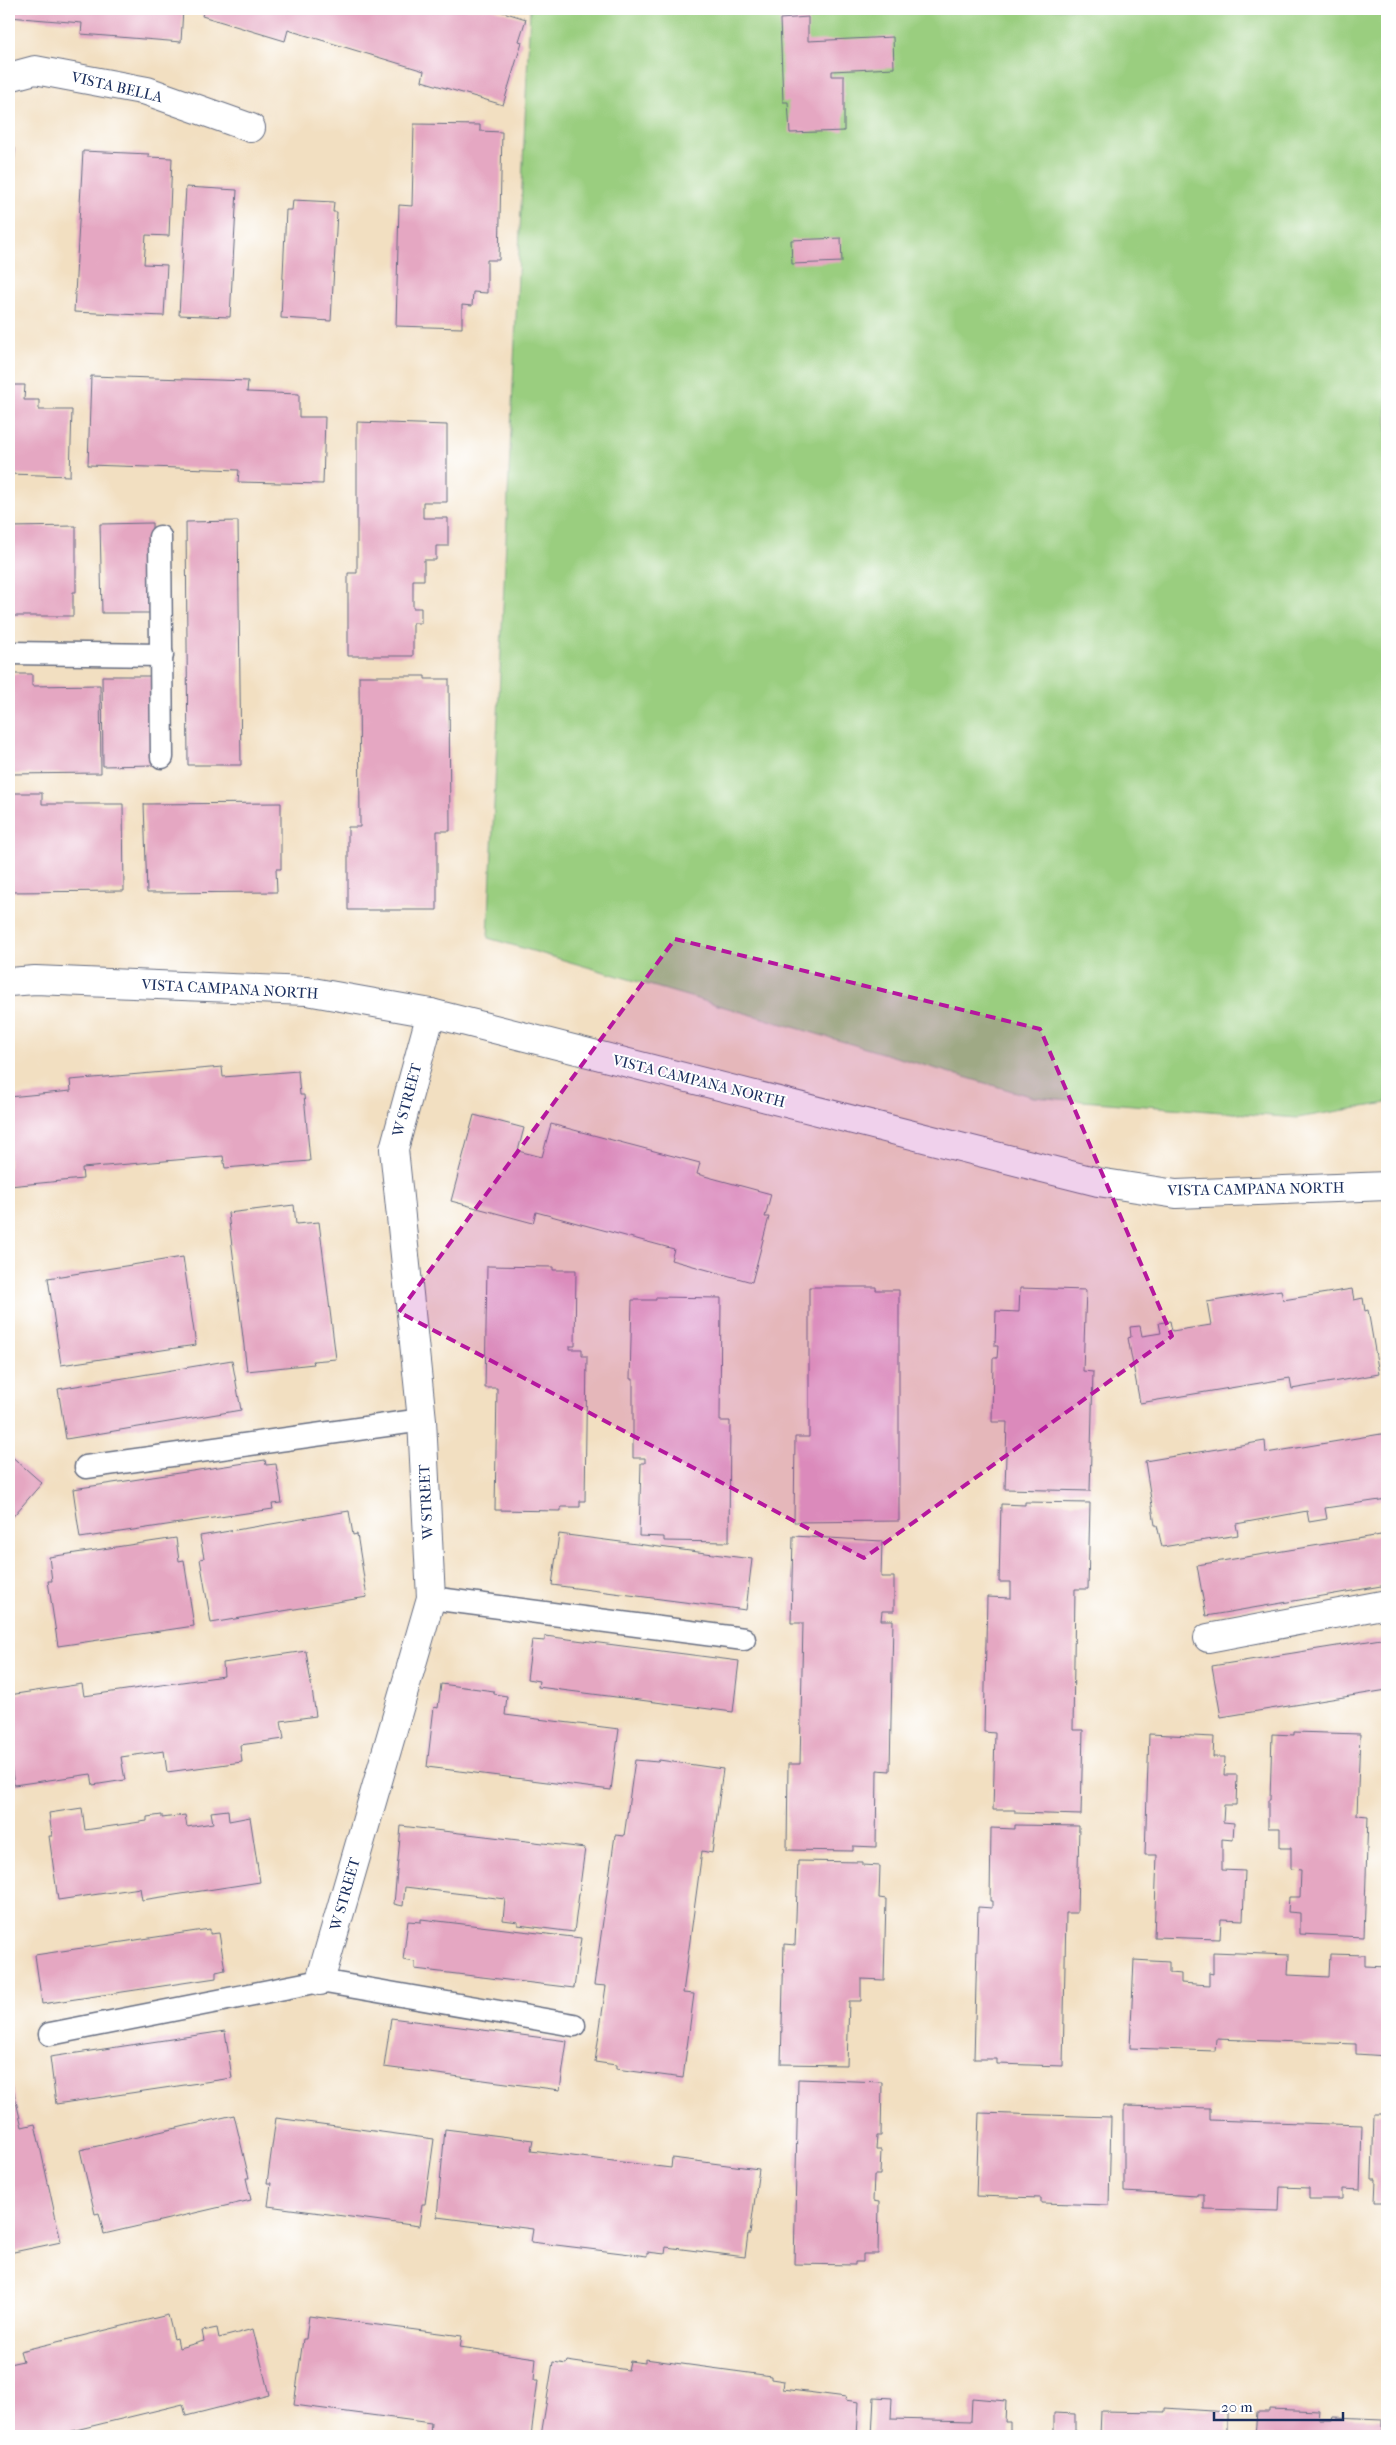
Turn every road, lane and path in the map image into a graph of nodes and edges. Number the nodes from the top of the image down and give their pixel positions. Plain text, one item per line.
1 (9, 77) edge
2 (251, 128) dead end
3 (160, 537) dead end
4 (9, 653) edge
5 (162, 655) junction
6 (162, 757) dead end
7 (9, 982) edge
8 (431, 1013) junction
9 (1387, 1186) edge
10 (422, 1420) junction
11 (86, 1467) dead end
12 (431, 1598) junction
13 (1387, 1604) edge
14 (1208, 1638) dead end
15 (744, 1639) dead end
16 (320, 1981) junction
17 (574, 2025) dead end
18 (50, 2034) dead end

1 - 2 street, VISTA BELLA
3 - 5 lane
4 - 5 lane
5 - 6 lane
7 - 8 street, VISTA CAMPANA NORTH
8 - 9 street, VISTA CAMPANA NORTH
8 - 10 street, W STREET
10 - 11 lane
10 - 12 street, W STREET
12 - 15 lane
12 - 16 street, W STREET
13 - 14 street
16 - 17 lane
16 - 18 lane

